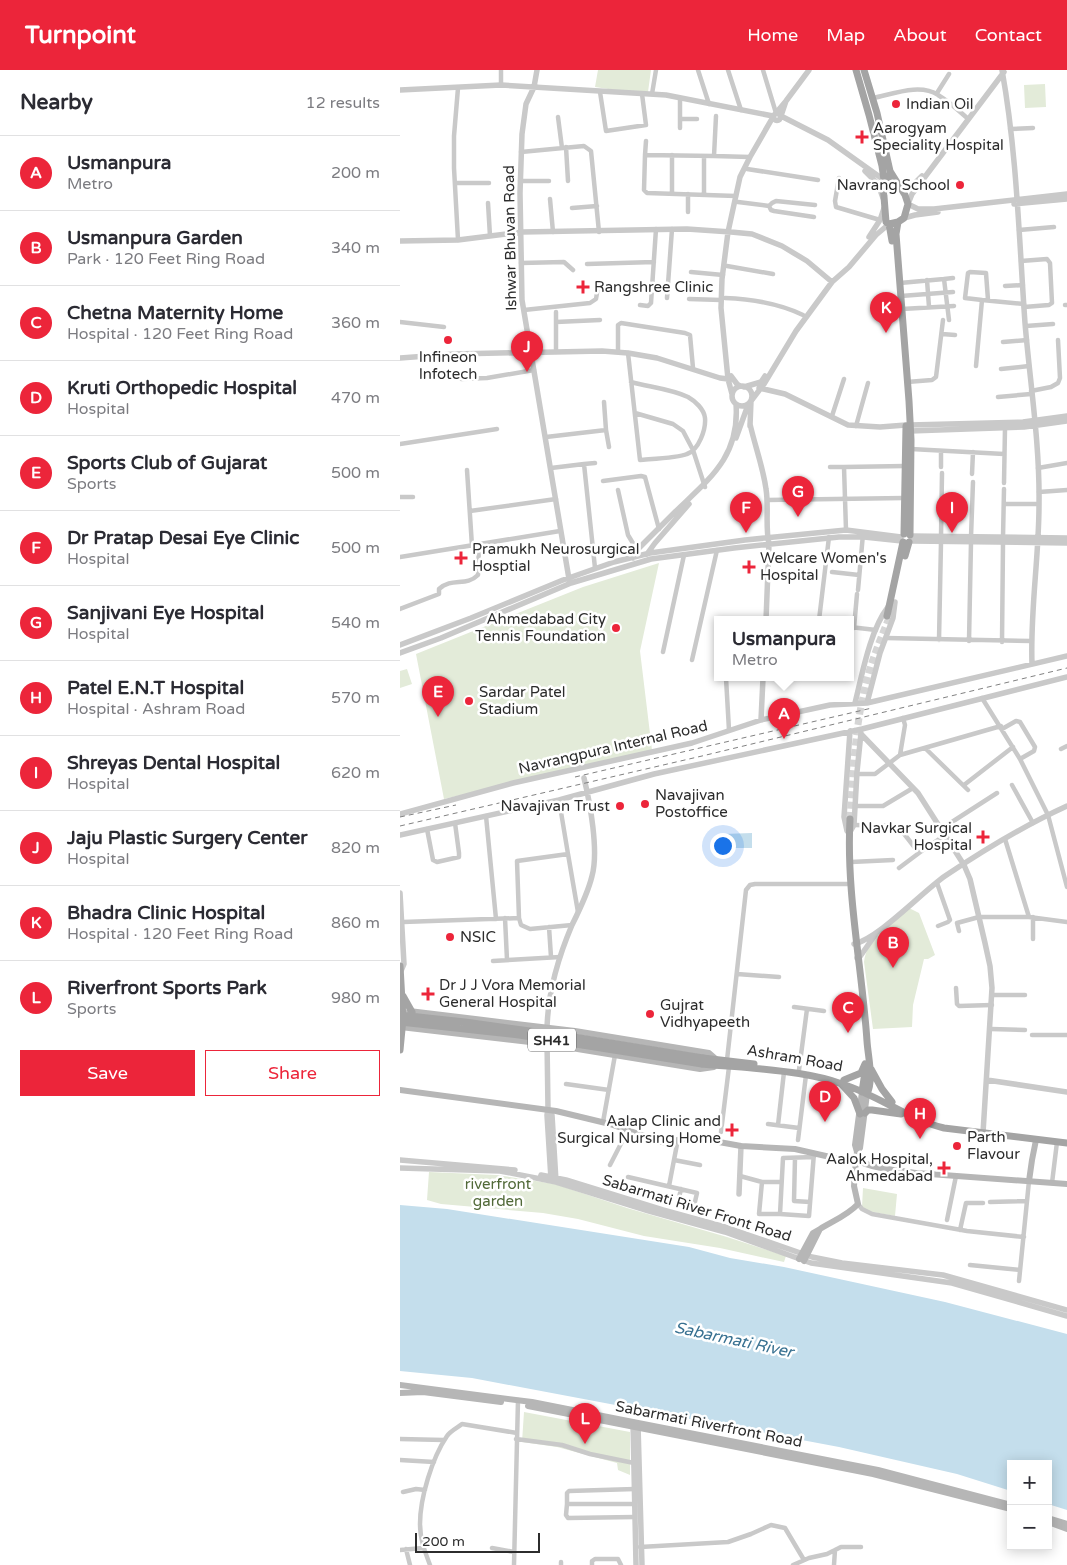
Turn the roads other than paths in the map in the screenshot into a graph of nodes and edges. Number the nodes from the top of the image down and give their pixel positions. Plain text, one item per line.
1 (501, 70) edge
2 (537, 70) edge
3 (656, 70) edge
4 (698, 70) edge
5 (728, 70) edge
6 (763, 70) edge
7 (809, 70) edge
8 (856, 70) edge
9 (864, 70) edge
10 (1002, 71) edge
11 (949, 74) dead end
12 (500, 86) junction
13 (458, 88) junction
14 (534, 88) junction
15 (400, 90) edge
16 (600, 92) junction
17 (642, 94) junction
18 (652, 94) junction
19 (936, 94) junction
20 (680, 98) junction
21 (873, 98) junction
22 (708, 104) junction
23 (741, 110) junction
24 (716, 116) dead end
25 (558, 117) dead end
26 (776, 117) junction
27 (966, 117) junction
28 (680, 119) junction
29 (697, 119) dead end
30 (680, 128) dead end
31 (1033, 128) dead end
32 (1010, 129) junction
33 (646, 142) dead end
34 (564, 148) junction
35 (521, 152) junction
36 (645, 155) junction
37 (672, 155) junction
38 (704, 156) junction
39 (714, 156) junction
40 (750, 157) junction
41 (882, 166) junction
42 (747, 170) junction
43 (869, 170) junction
44 (839, 178) dead end
45 (818, 180) dead end
46 (884, 180) junction
47 (520, 181) junction
48 (549, 181) dead end
49 (568, 181) dead end
50 (455, 182) junction
51 (489, 183) dead end
52 (898, 184) junction
53 (672, 194) junction
54 (688, 194) junction
55 (1067, 194) edge
56 (704, 195) junction
57 (550, 199) dead end
58 (737, 199) junction
59 (1067, 199) edge
60 (1017, 202) junction
61 (488, 204) dead end
62 (883, 204) junction
63 (908, 204) junction
64 (815, 205) dead end
65 (597, 206) junction
66 (770, 206) junction
67 (968, 207) junction
68 (572, 208) dead end
69 (688, 212) dead end
70 (814, 217) dead end
71 (880, 220) junction
72 (901, 220) junction
73 (889, 224) junction
74 (1054, 228) dead end
75 (656, 229) junction
76 (672, 229) junction
77 (1018, 230) junction
78 (522, 232) junction
79 (552, 232) junction
80 (600, 232) junction
81 (729, 232) junction
82 (490, 236) junction
83 (458, 240) junction
84 (400, 241) edge
85 (1021, 260) junction
86 (654, 262) junction
87 (521, 263) junction
88 (587, 264) dead end
89 (727, 266) junction
90 (573, 270) dead end
91 (691, 272) dead end
92 (723, 274) junction
93 (773, 274) dead end
94 (953, 278) dead end
95 (944, 279) junction
96 (927, 280) junction
97 (831, 281) junction
98 (900, 283) junction
99 (652, 284) junction
100 (1023, 285) junction
101 (1005, 286) dead end
102 (953, 292) dead end
103 (946, 293) junction
104 (928, 294) junction
105 (901, 296) junction
106 (667, 298) dead end
107 (689, 299) dead end
108 (723, 299) junction
109 (982, 300) junction
110 (988, 300) junction
111 (640, 305) dead end
112 (948, 306) junction
113 (954, 306) dead end
114 (1024, 306) junction
115 (929, 307) junction
116 (902, 309) junction
117 (524, 310) junction
118 (556, 312) dead end
119 (803, 315) junction
120 (600, 320) dead end
121 (943, 320) dead end
122 (949, 320) dead end
123 (400, 322) edge
124 (556, 322) junction
125 (1052, 324) dead end
126 (444, 326) dead end
127 (1026, 326) junction
128 (942, 334) junction
129 (955, 335) dead end
130 (1027, 340) junction
131 (1058, 340) dead end
132 (1003, 342) dead end
133 (556, 352) junction
134 (618, 352) junction
135 (628, 353) junction
136 (531, 354) junction
137 (400, 358) edge
138 (976, 366) dead end
139 (1029, 366) junction
140 (693, 368) junction
141 (1001, 369) dead end
142 (534, 370) junction
143 (461, 379) dead end
144 (730, 379) junction
145 (844, 379) dead end
146 (631, 382) junction
147 (907, 382) junction
148 (868, 383) dead end
149 (745, 386) junction
150 (759, 391) junction
151 (1031, 393) junction
152 (732, 394) junction
153 (998, 397) dead end
154 (604, 402) dead end
155 (750, 403) junction
156 (736, 404) junction
157 (635, 413) junction
158 (832, 416) junction
159 (1067, 416) edge
160 (1067, 421) edge
161 (1034, 423) junction
162 (856, 426) junction
163 (497, 428) dead end
164 (908, 428) junction
165 (1005, 428) junction
166 (606, 430) junction
167 (546, 437) junction
168 (400, 444) edge
169 (609, 447) dead end
170 (911, 449) junction
171 (693, 450) junction
172 (941, 451) junction
173 (973, 452) junction
174 (1004, 454) junction
175 (595, 463) dead end
176 (1067, 463) edge
177 (584, 464) junction
178 (905, 466) junction
179 (830, 467) dead end
180 (844, 467) junction
181 (941, 467) dead end
182 (551, 468) junction
183 (1038, 468) junction
184 (467, 470) dead end
185 (942, 473) dead end
186 (972, 474) dead end
187 (603, 482) dead end
188 (973, 482) dead end
189 (1004, 483) dead end
190 (705, 486) junction
191 (1004, 489) dead end
192 (618, 490) dead end
193 (1067, 490) edge
194 (1039, 492) junction
195 (400, 497) edge
196 (412, 497) dead end
197 (904, 498) junction
198 (556, 499) junction
199 (844, 499) junction
200 (767, 500) junction
201 (1004, 504) junction
202 (1039, 504) junction
203 (470, 510) junction
204 (658, 529) junction
205 (846, 530) junction
206 (560, 532) junction
207 (829, 535) junction
208 (863, 535) junction
209 (1067, 538) edge
210 (906, 539) junction
211 (941, 539) junction
212 (971, 540) junction
213 (1003, 540) junction
214 (768, 541) junction
215 (1038, 541) junction
216 (655, 543) junction
217 (1067, 543) edge
218 (479, 545) junction
219 (472, 546) junction
220 (636, 550) junction
221 (717, 550) junction
222 (656, 552) junction
223 (647, 554) junction
224 (684, 554) junction
225 (400, 557) edge
226 (633, 557) junction
227 (645, 561) junction
228 (632, 564) junction
229 (595, 568) junction
230 (832, 572) dead end
231 (859, 576) junction
232 (570, 580) junction
233 (892, 603) junction
234 (400, 609) edge
235 (889, 615) tunnel mouth
236 (766, 616) edge
237 (819, 616) edge
238 (854, 616) edge
239 (854, 627) edge
240 (876, 630) junction
241 (438, 631) junction
242 (440, 638) junction
243 (886, 638) junction
244 (939, 640) junction
245 (969, 640) junction
246 (1031, 641) junction
247 (1002, 642) junction
248 (402, 644) edge
249 (408, 650) junction
250 (663, 652) dead end
251 (400, 653) edge
252 (1067, 656) edge
253 (692, 660) dead end
254 (1032, 664) junction
255 (1067, 677) edge
256 (726, 681) edge
257 (763, 681) edge
258 (982, 698) junction
259 (868, 703) junction
260 (855, 704) junction
261 (903, 718) junction
262 (761, 720) junction
263 (1002, 727) junction
264 (729, 730) junction
265 (850, 731) junction
266 (861, 731) junction
267 (1067, 746) edge
268 (1013, 747) junction
269 (925, 748) junction
270 (1061, 749) dead end
271 (900, 755) junction
272 (1020, 759) junction
273 (889, 762) junction
274 (583, 773) junction
275 (856, 774) junction
276 (964, 785) junction
277 (1012, 785) dead end
278 (913, 788) junction
279 (968, 790) dead end
280 (587, 791) junction
281 (997, 793) dead end
282 (559, 800) junction
283 (855, 806) junction
284 (1067, 806) edge
285 (400, 814) edge
286 (1048, 814) junction
287 (486, 816) junction
288 (455, 823) junction
289 (1033, 823) junction
290 (850, 825) junction
291 (941, 828) junction
292 (427, 829) junction
293 (400, 834) edge
294 (945, 835) junction
295 (1006, 839) junction
296 (919, 853) junction
297 (568, 854) junction
298 (893, 860) dead end
299 (851, 862) junction
300 (964, 865) junction
301 (899, 868) dead end
302 (1065, 872) edge
303 (937, 883) junction
304 (848, 884) junction
305 (1067, 887) edge
306 (400, 892) edge
307 (578, 912) junction
308 (979, 917) junction
309 (1031, 917) junction
310 (505, 918) junction
311 (519, 918) junction
312 (496, 919) junction
313 (403, 922) junction
314 (1067, 922) edge
315 (572, 925) junction
316 (938, 926) dead end
317 (549, 927) junction
318 (878, 931) junction
319 (959, 931) dead end
320 (1033, 939) dead end
321 (856, 943) junction
322 (560, 957) junction
323 (551, 958) junction
324 (857, 958) junction
325 (506, 960) junction
326 (493, 961) dead end
327 (400, 966) edge
328 (400, 973) edge
329 (737, 974) junction
330 (779, 977) dead end
331 (956, 988) dead end
332 (401, 991) edge
333 (992, 995) junction
334 (1025, 996) dead end
335 (992, 1005) junction
336 (794, 1007) dead end
337 (807, 1009) junction
338 (824, 1011) dead end
339 (412, 1012) junction
340 (401, 1019) edge
341 (547, 1027) junction
342 (412, 1028) junction
343 (990, 1029) junction
344 (1025, 1030) dead end
345 (1032, 1035) dead end
346 (1067, 1035) edge
347 (547, 1044) junction
348 (400, 1046) edge
349 (400, 1050) edge
350 (614, 1055) junction
351 (718, 1063) junction
352 (728, 1064) junction
353 (867, 1064) junction
354 (798, 1070) junction
355 (784, 1072) junction
356 (806, 1075) junction
357 (988, 1080) junction
358 (841, 1081) junction
359 (566, 1084) dead end
360 (400, 1090) edge
361 (608, 1090) junction
362 (866, 1091) junction
363 (1067, 1092) edge
364 (892, 1102) junction
365 (548, 1110) junction
366 (862, 1113) junction
367 (906, 1114) junction
368 (603, 1122) junction
369 (768, 1124) dead end
370 (778, 1125) junction
371 (799, 1128) junction
372 (628, 1130) junction
373 (984, 1131) junction
374 (721, 1132) dead end
375 (1067, 1138) edge
376 (678, 1139) junction
377 (798, 1140) dead end
378 (1036, 1140) junction
379 (1057, 1142) junction
380 (1067, 1142) edge
381 (742, 1146) junction
382 (814, 1155) junction
383 (794, 1158) junction
384 (400, 1160) edge
385 (674, 1160) junction
386 (856, 1160) junction
387 (610, 1165) dead end
388 (700, 1165) dead end
389 (400, 1168) edge
390 (740, 1176) junction
391 (956, 1176) junction
392 (628, 1177) dead end
393 (554, 1179) junction
394 (1029, 1181) junction
395 (762, 1182) junction
396 (781, 1182) junction
397 (1052, 1183) junction
398 (1067, 1184) edge
399 (669, 1186) junction
400 (681, 1189) junction
401 (739, 1194) dead end
402 (1027, 1201) junction
403 (810, 1202) junction
404 (990, 1202) dead end
405 (983, 1203) dead end
406 (858, 1204) junction
407 (780, 1214) junction
408 (947, 1220) dead end
409 (960, 1230) junction
410 (1024, 1237) junction
411 (802, 1257) junction
412 (970, 1265) dead end
413 (1020, 1270) junction
414 (1019, 1282) dead end
415 (1067, 1310) edge
416 (1067, 1316) edge
417 (400, 1385) edge
418 (400, 1392) edge
419 (518, 1402) junction
420 (635, 1425) junction
421 (516, 1433) junction
422 (400, 1439) edge
423 (516, 1439) junction
424 (444, 1440) junction
425 (400, 1460) edge
426 (434, 1462) junction
427 (634, 1463) junction
428 (425, 1490) junction
429 (634, 1490) junction
430 (403, 1492) dead end
431 (1007, 1503) edge
432 (567, 1504) junction
433 (635, 1504) junction
434 (1007, 1508) edge
435 (635, 1518) junction
436 (1052, 1519) edge
437 (1052, 1523) edge
438 (1067, 1524) edge
439 (1067, 1529) edge
440 (638, 1547) junction
441 (423, 1548) junction
442 (492, 1548) dead end
443 (862, 1548) dead end
444 (406, 1549) junction
445 (400, 1550) edge
446 (835, 1550) junction
447 (514, 1552) junction
448 (804, 1560) junction
449 (410, 1565) edge
450 (430, 1565) edge
451 (514, 1565) edge
452 (592, 1565) edge
453 (621, 1565) edge
454 (636, 1565) edge
455 (642, 1565) edge
456 (793, 1565) edge
457 (834, 1565) edge

1 - 12 street
2 - 14 street, Ishwar Bhuvan Road
3 - 18 street
4 - 22 street
5 - 23 street
6 - 26 street
7 - 26 street
8 - 41 main road
9 - 21 main road
10 - 27 street
10 - 32 street
10 - 63 street
11 - 19 street
12 - 13 street
12 - 14 street
13 - 15 street
13 - 50 street
14 - 16 street
14 - 35 street, Ishwar Bhuvan Road
16 - 17 street
16 - 17 street
17 - 18 street
18 - 20 street
19 - 21 street
19 - 27 street
20 - 22 street
20 - 28 street
21 - 52 main road
22 - 23 street
23 - 26 street
24 - 39 street
25 - 34 street
26 - 40 street
26 - 42 street
26 - 43 street
26 - 62 street
27 - 52 street
28 - 29 street
28 - 30 street
31 - 32 street
32 - 60 street
33 - 36 street
34 - 35 street
34 - 49 street
34 - 65 street
35 - 47 street, Ishwar Bhuvan Road
36 - 37 street
36 - 53 street
37 - 38 street
37 - 53 street
38 - 39 street
38 - 56 street
39 - 40 street
40 - 58 street
41 - 43 street
41 - 46 main road
42 - 45 street
42 - 58 street
43 - 46 street
44 - 71 street
46 - 52 main road
46 - 62 main road
47 - 48 street
47 - 78 street, Ishwar Bhuvan Road
50 - 51 street
50 - 83 street
52 - 63 main road
53 - 54 street
54 - 56 street
54 - 69 street
55 - 60 street
56 - 58 street
57 - 79 street
58 - 66 street
58 - 81 street
59 - 60 street
60 - 67 street
60 - 77 street
61 - 82 street
62 - 71 street
62 - 73 main road
63 - 67 street
63 - 72 main road
64 - 66 street
65 - 68 street
65 - 80 street
66 - 70 street
67 - 72 street
71 - 97 street
72 - 73 main road
72 - 98 main road
73 - 97 street
73 - 164 main road
74 - 77 street
75 - 76 street
75 - 80 street
75 - 86 street
76 - 81 street
76 - 106 street
77 - 85 street
78 - 79 street
78 - 82 street
78 - 87 street, Ishwar Bhuvan Road
79 - 80 street
81 - 89 street
81 - 92 street
81 - 97 street
82 - 83 street
83 - 84 street
85 - 100 street
85 - 114 street
86 - 88 street
86 - 99 street
87 - 90 street
87 - 117 street, Ishwar Bhuvan Road
89 - 93 street
89 - 108 street
91 - 92 street
92 - 108 street
94 - 95 street
95 - 96 street
95 - 103 street
96 - 98 street
96 - 104 street
97 - 119 street
97 - 150 street
98 - 105 main road
99 - 111 street
99 - 117 street
100 - 101 street
100 - 114 street
102 - 103 street
103 - 104 street
103 - 112 street
104 - 105 street
104 - 115 street
105 - 116 main road
107 - 108 street
108 - 119 street
108 - 144 street
109 - 110 street
109 - 110 street
109 - 138 street
110 - 114 street
112 - 113 street
112 - 115 street
112 - 122 street
114 - 127 street
115 - 116 street
116 - 147 main road
117 - 136 street, Ishwar Bhuvan Road
118 - 124 street
119 - 149 street
120 - 124 street
121 - 128 street
123 - 126 street
124 - 133 street
125 - 127 street
127 - 130 street
128 - 129 street
128 - 147 street
130 - 132 street
130 - 139 street
131 - 151 street
133 - 134 street
133 - 136 street
134 - 135 street
134 - 140 street
135 - 140 street
135 - 146 street
136 - 137 street
136 - 142 street, Ishwar Bhuvan Road
139 - 141 street
139 - 151 street
140 - 144 street
142 - 143 street
142 - 167 street, Ishwar Bhuvan Road
144 - 149 street
144 - 152 street
145 - 158 street
146 - 157 street
146 - 171 street
147 - 164 main road
148 - 162 street
149 - 150 street
149 - 152 street
149 - 155 street
150 - 155 street
150 - 158 street
150 - 164 street
151 - 153 street
151 - 161 street
152 - 156 street
154 - 166 street
155 - 156 street
155 - 190 street
155 - 200 street
156 - 190 street
157 - 171 street
157 - 171 street
158 - 162 street
159 - 161 street
160 - 161 street
161 - 164 street
161 - 165 street
161 - 183 street
162 - 164 street
163 - 168 street
164 - 165 street
164 - 170 main road
164 - 178 main road
165 - 174 street
166 - 167 street
166 - 169 street
167 - 182 street, Ishwar Bhuvan Road
170 - 172 street
170 - 210 main road
171 - 190 street
172 - 173 street
172 - 181 street
173 - 174 street
173 - 186 street
174 - 189 street
175 - 177 street
176 - 183 street
177 - 182 street
177 - 229 street
178 - 180 street
178 - 197 main road
179 - 180 street
180 - 199 street
182 - 198 street, Ishwar Bhuvan Road
183 - 194 street
184 - 203 street
185 - 211 street
187 - 204 street
188 - 212 street
190 - 204 street
190 - 216 street
191 - 201 street
192 - 220 street
193 - 194 street
194 - 202 street
195 - 196 street
197 - 199 street
197 - 210 main road
198 - 203 street
198 - 206 street, Ishwar Bhuvan Road
199 - 200 street
199 - 205 street
200 - 214 street
201 - 202 street
201 - 213 street
202 - 215 street
203 - 219 street
204 - 220 street
205 - 207 street
205 - 208 street
206 - 218 street
206 - 232 street, Ishwar Bhuvan Road
207 - 208 street
207 - 214 street
207 - 237 street
208 - 210 street
208 - 231 street
209 - 215 street
210 - 211 street
210 - 233 main road
211 - 212 street
211 - 244 street
212 - 213 street
212 - 245 street
213 - 215 street
213 - 247 street
214 - 221 street
214 - 222 street
214 - 236 street
215 - 217 street
215 - 246 street
216 - 222 street
216 - 223 street
218 - 219 street
218 - 234 street
219 - 225 street
220 - 226 street
221 - 224 street
221 - 253 street
222 - 223 street
223 - 226 street
223 - 227 street
224 - 227 street
224 - 250 street
226 - 228 street
226 - 229 street
227 - 228 street
228 - 232 street
229 - 232 street
230 - 231 street
231 - 238 street
232 - 241 street
232 - 242 street
233 - 235 main road
233 - 240 street
233 - 243 street
239 - 240 street
240 - 260 street
241 - 242 street
241 - 248 street
242 - 249 street
243 - 244 street
243 - 259 street
244 - 245 street
245 - 247 street
246 - 247 street
246 - 254 street
248 - 249 street
249 - 251 street
252 - 254 street, Navrangpura Internal Road
254 - 259 street, Navrangpura Internal Road
255 - 258 street
256 - 264 street
257 - 262 street
258 - 261 street
258 - 263 street
259 - 260 street, Navrangpura Internal Road
260 - 262 street, Navrangpura Internal Road
261 - 266 street
261 - 271 street
262 - 264 street, Navrangpura Internal Road
263 - 268 street
263 - 269 street
263 - 272 street
264 - 274 street, Navrangpura Internal Road
265 - 266 street
265 - 280 street
265 - 290 street
266 - 273 street
266 - 275 street
267 - 270 street
268 - 272 street
268 - 276 street
269 - 271 street
269 - 276 street
271 - 273 street
272 - 286 street
273 - 275 street
273 - 278 street
274 - 280 street
274 - 285 street, Navrangpura Internal Road
275 - 283 street
276 - 279 street
277 - 289 street
278 - 283 street
278 - 291 street
280 - 282 street
280 - 307 street
281 - 291 street
282 - 287 street
282 - 297 street
283 - 290 street
284 - 286 street
286 - 289 street
286 - 302 street
287 - 288 street
287 - 312 street
288 - 292 street
288 - 292 street
289 - 295 street
290 - 296 street
290 - 299 main road
290 - 304 main road
291 - 294 street
292 - 293 street
294 - 296 street
294 - 300 street
295 - 300 street
295 - 309 street
296 - 301 street
297 - 307 street
297 - 311 street
298 - 299 street
299 - 321 main road
300 - 303 street
300 - 308 street
302 - 305 street
303 - 316 street
303 - 318 street
304 - 321 main road
304 - 329 street
306 - 313 street
307 - 315 street
308 - 309 street
308 - 319 street
308 - 333 street
309 - 314 street
309 - 320 street
310 - 311 street
310 - 312 street
310 - 325 street
311 - 317 street
312 - 313 street
313 - 328 street
315 - 317 street
315 - 322 street
317 - 323 street
318 - 321 street
318 - 324 street
321 - 324 main road
322 - 323 street
322 - 341 street
323 - 325 street
324 - 353 main road
325 - 326 street
327 - 328 main road
328 - 332 main road
329 - 330 street
329 - 352 street
331 - 335 street
332 - 339 main road
332 - 340 main road
333 - 334 street
333 - 335 street
335 - 343 street
336 - 337 street
337 - 338 street
337 - 354 street
339 - 340 main road
339 - 341 main road
340 - 342 main road
340 - 348 main road
340 - 351 main road, SH41, bridge
341 - 347 street
341 - 351 main road
342 - 347 main road
342 - 348 main road
343 - 344 street
343 - 357 street
345 - 346 street
347 - 350 main road
347 - 365 street
348 - 349 main road
350 - 351 main road
350 - 361 street
351 - 352 main road, Ashram Road / SH41
352 - 354 main road, Ashram Road
352 - 355 main road, Ashram Road / SH41
352 - 374 street
353 - 358 main road
353 - 362 main road
353 - 364 main road
354 - 358 main road, Ashram Road
355 - 356 main road, Ashram Road / SH41
355 - 370 street
356 - 358 main road, Ashram Road / SH41
356 - 371 street
357 - 363 street
357 - 373 street
358 - 362 main road, Ashram Road / SH41
358 - 366 main road
359 - 361 street
360 - 365 main road
361 - 368 street
362 - 364 main road, Ashram Road
362 - 366 main road
362 - 367 main road, Ashram Road / SH41
364 - 373 main road, Ashram Road
365 - 368 main road
365 - 393 street
366 - 367 main road
366 - 386 main road
367 - 373 main road, Ashram Road / SH41
368 - 372 main road
369 - 370 street
370 - 371 street
371 - 377 street
372 - 376 main road
372 - 387 street
373 - 375 main road, Ashram Road
373 - 378 main road, Ashram Road / SH41
376 - 381 main road
376 - 385 street
378 - 379 main road, Ashram Road / SH41
378 - 394 main road
379 - 380 main road, Ashram Road / SH41
379 - 397 street
381 - 382 main road
381 - 390 street
382 - 383 street
382 - 386 main road
382 - 403 street
383 - 396 street
383 - 403 street
384 - 393 street
385 - 388 street
385 - 399 street
386 - 391 main road
386 - 406 main road
389 - 393 street
390 - 395 street
390 - 401 street
391 - 394 main road
391 - 408 street
392 - 399 street
393 - 411 street
394 - 397 main road
394 - 402 street
395 - 396 street
395 - 407 street
396 - 407 street
397 - 398 main road
399 - 400 street
400 - 400 street
402 - 404 street
402 - 410 street
403 - 407 street
405 - 409 street
406 - 409 street
406 - 411 main road, Sabarmati River Front Road
409 - 410 street
410 - 413 street
411 - 415 street
411 - 416 street
412 - 413 street
413 - 414 street
417 - 419 main road, Sabarmati Riverfront Road
418 - 419 main road, Sabarmati Riverfront Road
419 - 420 main road, Sabarmati Riverfront Road
419 - 421 street
420 - 427 street
420 - 431 main road, Sabarmati Riverfront Road
420 - 434 main road, Sabarmati Riverfront Road
420 - 440 street
421 - 423 street
421 - 424 street
422 - 424 street
423 - 427 street
423 - 447 street
424 - 426 street
425 - 426 street
426 - 428 street
427 - 429 street
428 - 430 street
428 - 441 street
429 - 432 street
429 - 433 street
432 - 433 street
432 - 435 street
433 - 435 street
435 - 440 street
436 - 438 main road
437 - 439 main road
440 - 448 street
440 - 454 street
440 - 455 street
441 - 444 street
441 - 450 street
442 - 447 street
443 - 446 street
444 - 445 street
444 - 449 street
446 - 448 street
446 - 457 street
447 - 451 street
448 - 456 street
452 - 453 street

